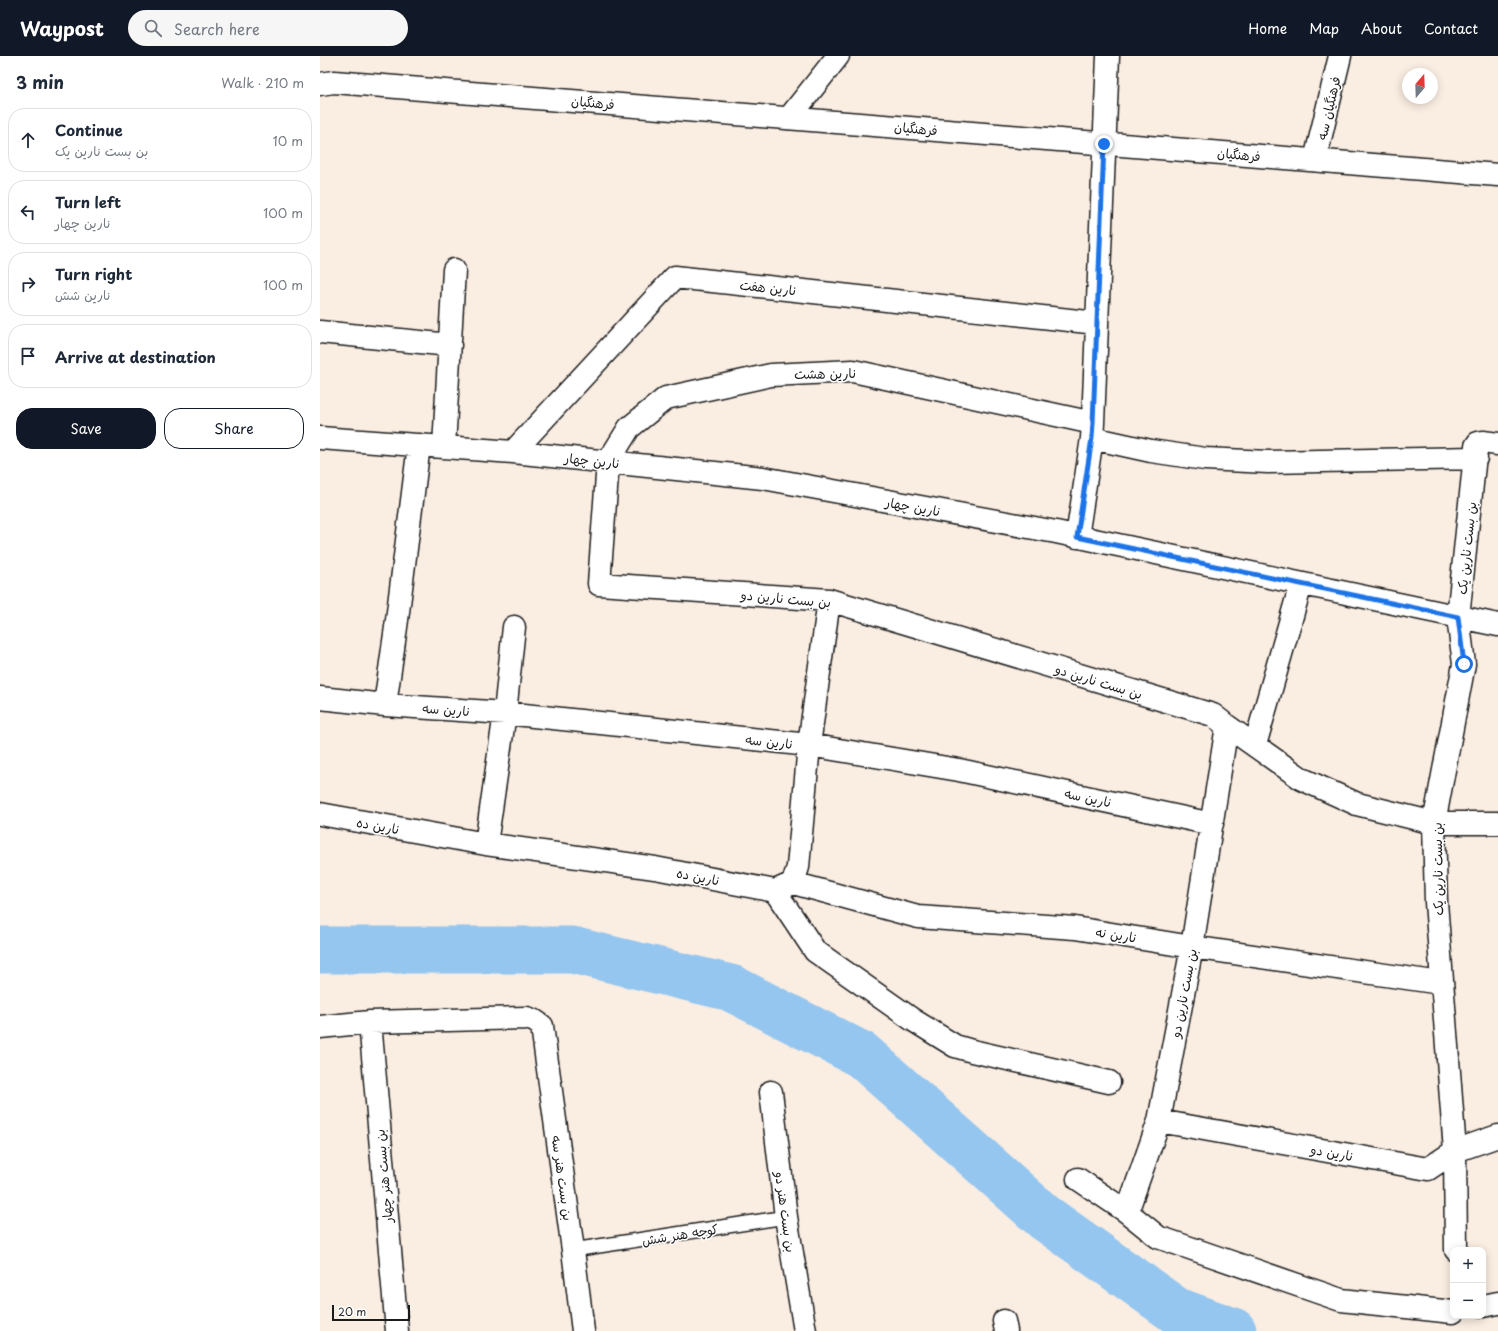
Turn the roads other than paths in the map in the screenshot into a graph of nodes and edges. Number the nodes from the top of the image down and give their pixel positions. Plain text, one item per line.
1 (838, 56) edge
2 (1108, 56) edge
3 (1340, 56) edge
4 (325, 79) edge
5 (789, 118) junction
6 (1104, 144) junction
7 (1315, 160) junction
8 (1498, 175) edge
9 (454, 270) dead end
10 (1097, 322) junction
11 (320, 332) edge
12 (450, 345) junction
13 (1093, 430) junction
14 (320, 438) edge
15 (419, 445) junction
16 (444, 447) junction
17 (1484, 448) edge
18 (513, 452) junction
19 (608, 462) junction
20 (1077, 537) junction
21 (1301, 584) junction
22 (829, 600) junction
23 (1458, 617) junction
24 (1498, 625) edge
25 (514, 628) dead end
26 (320, 698) edge
27 (385, 705) junction
28 (505, 713) junction
29 (1227, 726) junction
30 (809, 745) junction
31 (1255, 745) junction
32 (320, 814) edge
33 (1498, 822) edge
34 (1434, 823) junction
35 (1212, 824) junction
36 (486, 844) junction
37 (784, 887) junction
38 (1192, 947) junction
39 (1441, 982) junction
40 (370, 1022) junction
41 (320, 1027) edge
42 (1109, 1082) dead end
43 (771, 1092) dead end
44 (1159, 1121) junction
45 (1498, 1136) edge
46 (1455, 1151) junction
47 (1078, 1179) dead end
48 (1127, 1212) junction
49 (786, 1218) junction
50 (1456, 1247) edge
51 (573, 1250) junction
52 (1498, 1303) edge
53 (1486, 1305) edge
54 (1450, 1312) edge
55 (397, 1331) edge
56 (583, 1331) edge
57 (805, 1331) edge

1 - 5 street
2 - 6 street
3 - 7 street, فرهنگیان سه
4 - 5 street, فرهنگیان
5 - 6 street, فرهنگیان
6 - 7 street, فرهنگیان
6 - 10 street
7 - 8 street, فرهنگیان
9 - 12 street
10 - 13 street
10 - 18 street, نارین هفت
11 - 12 street
12 - 16 street
13 - 17 street, نارین هشت
13 - 19 street, نارین هشت
13 - 20 street
14 - 15 street, نارین چهار
15 - 16 street, نارین چهار
15 - 27 street
16 - 18 street, نارین چهار
17 - 23 street, بن بست نارین یک
18 - 19 street, نارین چهار
19 - 20 street, نارین چهار
19 - 22 street, بن بست نارین دو
20 - 21 street, نارین چهار
21 - 23 street, نارین چهار
21 - 31 street
22 - 29 street, بن بست نارین دو
22 - 30 street
23 - 24 street, نارین چهار
23 - 34 street, بن بست نارین یک
25 - 28 street
26 - 27 street, نارین سه
27 - 28 street, نارین سه
28 - 30 street, نارین سه
28 - 36 street
29 - 31 street
29 - 35 street, بن بست نارین دو
30 - 35 street, نارین سه
30 - 37 street
31 - 34 street
32 - 36 street, نارین ده
33 - 34 street
34 - 39 street, بن بست نارین یک
35 - 38 street, بن بست نارین دو
36 - 37 street, نارین ده
37 - 38 street, نارین نه
37 - 42 street
38 - 39 street, نارین نه
38 - 44 street, بن بست نارین دو
39 - 46 street, بن بست نارین یک
40 - 41 street
40 - 51 street, بن بست هنر سه
40 - 55 street, بن بست هنر چهار
43 - 49 street, بن بست هنر دو
44 - 46 street, نارین دو
44 - 48 street, بن بست نارین دو
45 - 46 street, نارین دو
46 - 50 street, بن بست نارین یک
47 - 48 street
48 - 54 street
49 - 51 lane, کوچه هنر شش
49 - 57 street, بن بست هنر دو
51 - 56 street, بن بست هنر سه
52 - 53 street

